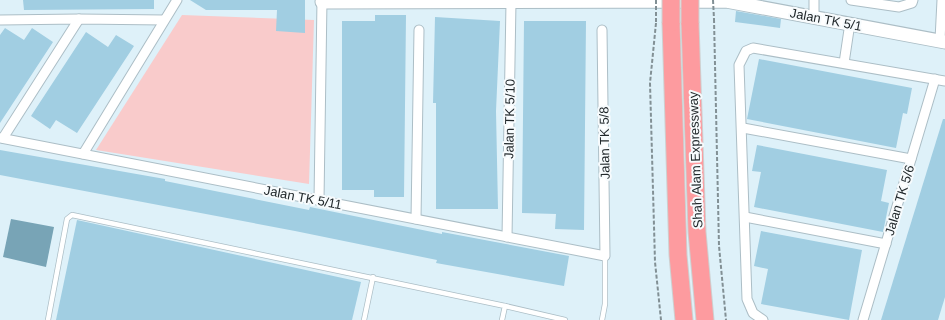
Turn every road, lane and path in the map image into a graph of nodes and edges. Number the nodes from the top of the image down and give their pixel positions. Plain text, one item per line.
1 (177, 0) edge
2 (656, 0) edge
3 (671, 0) edge
4 (690, 0) edge
5 (713, 0) edge
6 (814, 0) edge
7 (851, 0) edge
8 (913, 0) edge
9 (942, 0) edge
10 (322, 1) edge
11 (415, 1) edge
12 (600, 1) edge
13 (866, 1) edge
14 (511, 2) junction
15 (814, 17) junction
16 (79, 19) junction
17 (0, 20) edge
18 (164, 20) junction
19 (664, 23) junction
20 (850, 24) junction
21 (419, 30) dead end
22 (602, 30) dead end
23 (942, 41) edge
24 (844, 63) junction
25 (935, 79) junction
26 (945, 81) edge
27 (743, 128) junction
28 (2, 138) edge
29 (83, 154) junction
30 (911, 159) junction
31 (319, 200) junction
32 (745, 217) junction
33 (416, 219) junction
34 (506, 237) junction
35 (886, 244) junction
36 (605, 256) junction
37 (373, 277) junction
38 (505, 306) junction
39 (48, 320) edge
40 (364, 320) edge
41 (502, 320) edge
42 (565, 320) edge
43 (602, 320) edge
44 (661, 320) edge
45 (684, 320) edge
46 (705, 320) edge
47 (726, 320) edge
48 (763, 320) edge
49 (863, 320) edge

1 - 18 street
2 - 19 path, bridge
3 - 19 highway, Shah Alam Expressway, bridge
4 - 46 highway, Shah Alam Expressway, bridge
5 - 47 path, bridge
6 - 15 street
7 - 13 street
8 - 13 street
9 - 23 street
10 - 11 street, Jalan TK 5/1
10 - 31 street
11 - 14 street, Jalan TK 5/1
12 - 14 street, Jalan TK 5/1
12 - 15 street, Jalan TK 5/1
14 - 34 street, Jalan TK 5/10
15 - 20 street, Jalan TK 5/1
16 - 17 street
16 - 18 street
16 - 28 street
18 - 29 street
19 - 44 path
19 - 45 highway, Shah Alam Expressway
20 - 23 street, Jalan TK 5/1
20 - 24 street
21 - 33 street
22 - 36 street, Jalan TK 5/8
24 - 25 street
24 - 27 street
25 - 26 street
25 - 30 street, Jalan TK 5/6
27 - 30 street
27 - 32 street
28 - 29 street, Jalan TK 5/11
29 - 31 street, Jalan TK 5/11
30 - 35 street, Jalan TK 5/6
31 - 33 street, Jalan TK 5/11
32 - 35 street
32 - 48 street
33 - 34 street, Jalan TK 5/11
34 - 36 street, Jalan TK 5/11
35 - 49 street, Jalan TK 5/6
36 - 43 lane
37 - 38 lane
37 - 39 lane
37 - 40 lane
38 - 41 lane
38 - 42 lane

